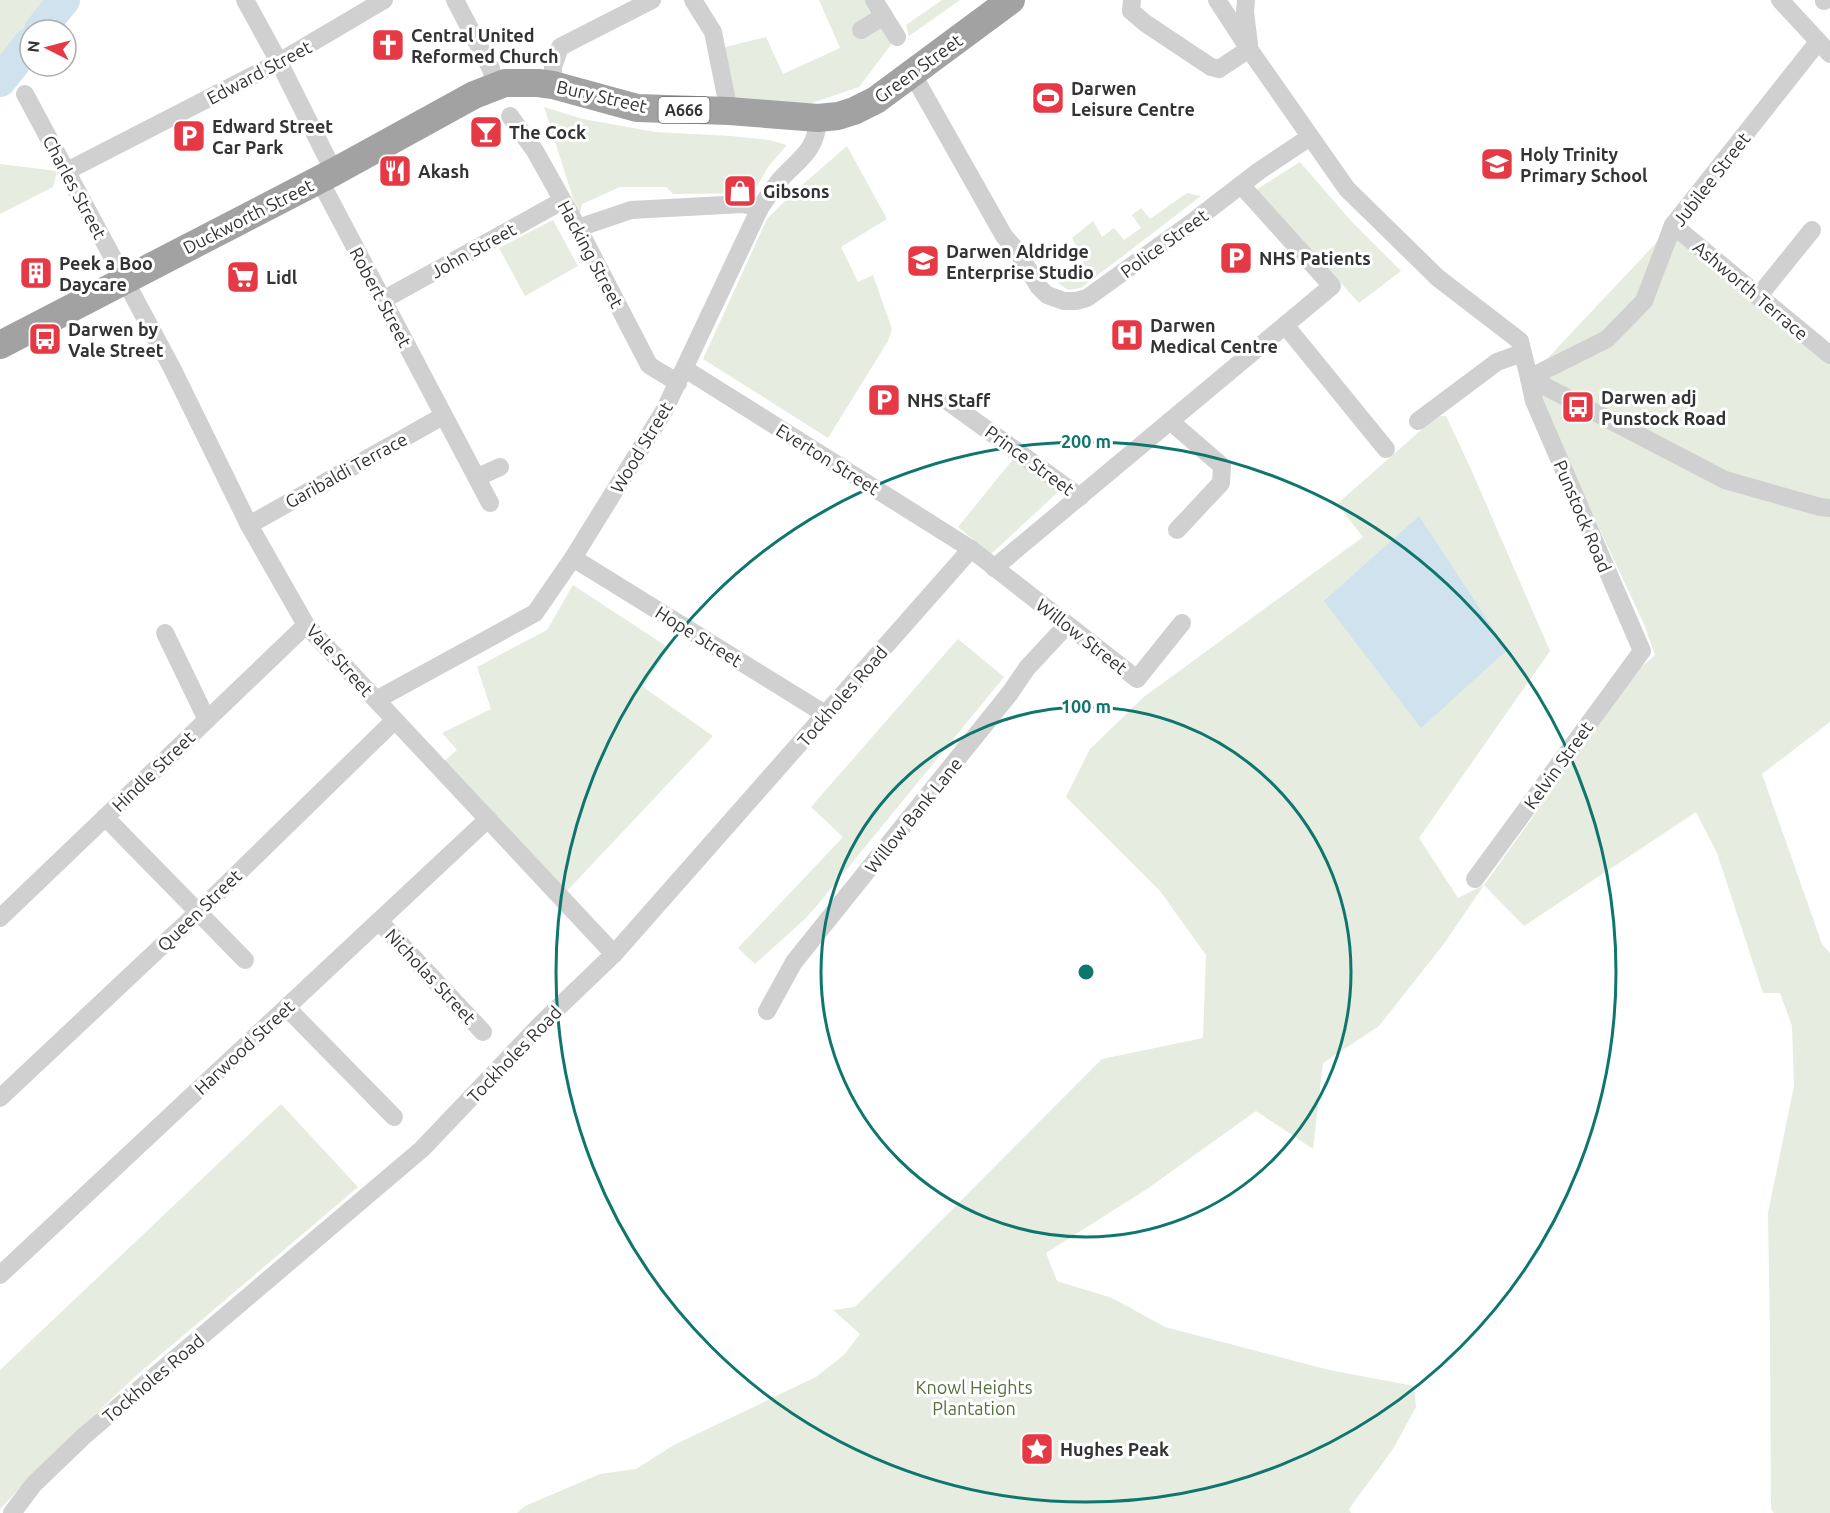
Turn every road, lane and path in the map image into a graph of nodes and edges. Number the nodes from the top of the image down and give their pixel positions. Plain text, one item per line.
1 (245, 0) edge
2 (384, 0) edge
3 (652, 0) edge
4 (693, 0) edge
5 (1011, 0) edge
6 (1217, 0) edge
7 (1246, 0) edge
8 (1780, 0) edge
9 (461, 2) edge
10 (1132, 6) edge
11 (879, 8) edge
12 (861, 30) dead end
13 (897, 37) dead end
14 (1824, 48) edge
15 (1249, 49) junction
16 (279, 63) junction
17 (912, 73) junction
18 (553, 85) junction
19 (495, 86) junction
20 (25, 94) dead end
21 (729, 111) junction
22 (510, 116) dead end
23 (818, 118) junction
24 (1310, 137) junction
25 (67, 171) junction
26 (327, 175) junction
27 (1242, 186) junction
28 (562, 201) junction
29 (760, 208) junction
30 (1673, 225) junction
31 (578, 228) junction
32 (1812, 230) dead end
33 (125, 279) junction
34 (1758, 297) junction
35 (383, 300) junction
36 (1285, 325) junction
37 (0, 345) edge
38 (1522, 353) junction
39 (1830, 355) edge
40 (682, 376) junction
41 (1528, 378) junction
42 (950, 403) dead end
43 (443, 416) junction
44 (1170, 421) junction
45 (1418, 421) dead end
46 (1386, 449) dead end
47 (500, 467) dead end
48 (478, 477) junction
49 (1080, 497) junction
50 (490, 503) dead end
51 (1830, 508) edge
52 (249, 525) junction
53 (1177, 530) dead end
54 (971, 549) junction
55 (573, 558) junction
56 (994, 568) junction
57 (1182, 623) dead end
58 (306, 625) junction
59 (1067, 625) junction
60 (165, 633) dead end
61 (1642, 651) joint
62 (376, 700) junction
63 (825, 714) junction
64 (207, 720) junction
65 (395, 720) junction
66 (105, 817) junction
67 (488, 819) junction
68 (1475, 879) dead end
69 (198, 912) junction
70 (0, 918) edge
71 (379, 921) junction
72 (614, 954) junction
73 (245, 960) dead end
74 (286, 1008) junction
75 (767, 1011) dead end
76 (483, 1032) dead end
77 (0, 1098) edge
78 (394, 1118) dead end
79 (0, 1275) edge
80 (12, 1513) edge

1 - 16 street, Robert Street
2 - 16 street, Edward Street
3 - 18 street
4 - 21 street
5 - 17 highway, Green Street / A666
6 - 15 street
7 - 15 street
8 - 14 street
9 - 19 street
10 - 15 street
11 - 12 street
11 - 13 street
14 - 30 street, Jubilee Street
15 - 24 street
16 - 25 street, Edward Street
16 - 26 street, Robert Street
17 - 23 highway, Green Street / A666
17 - 27 street, Police Street
18 - 19 highway, Bury Street / A666
18 - 21 highway, Bury Street / A666
19 - 26 highway, Duckworth Street / A666
20 - 25 street, Charles Street
21 - 23 highway, Bury Street / A666
22 - 28 street, Hacking Street
23 - 29 street, Wood Street
24 - 27 street, Police Street
24 - 38 street
25 - 33 street, Charles Street
26 - 33 highway, Duckworth Street / A666
26 - 35 street, Robert Street
27 - 36 street
28 - 31 street, Hacking Street
28 - 35 street, John Street
29 - 31 street
29 - 40 street, Wood Street
30 - 34 street, Ashworth Terrace
30 - 41 street, Jubilee Street
31 - 40 street, Hacking Street
32 - 34 street
33 - 37 highway, Duckworth Street / A666
33 - 52 street, Vale Street
34 - 39 street, Ashworth Terrace
35 - 43 street, Robert Street
36 - 44 street
36 - 46 street
38 - 41 street, Punstock Road
38 - 45 street
40 - 54 street, Everton Street
40 - 55 street, Wood Street
41 - 51 street
41 - 61 street, Punstock Road
42 - 49 street, Prince Street
43 - 48 street, Robert Street
43 - 52 street, Garibaldi Terrace
44 - 49 street
44 - 53 street
47 - 48 street
48 - 50 street, Robert Street
49 - 56 street
52 - 58 street, Vale Street
54 - 56 street, Willow Street
54 - 63 street, Tockholes Road
55 - 62 street, Wood Street
55 - 63 street, Hope Street
56 - 59 street, Willow Street
57 - 59 street, Willow Street
58 - 62 street, Vale Street
58 - 64 street, Hindle Street
59 - 75 street, Willow Bank Lane
60 - 64 street
61 - 68 street, Kelvin Street
62 - 65 street, Vale Street
63 - 72 street, Tockholes Road
64 - 66 street, Hindle Street
65 - 67 street, Vale Street
65 - 69 street, Queen Street
66 - 69 street
66 - 70 street, Hindle Street
67 - 71 street, Harwood Street
67 - 72 street, Vale Street
69 - 73 street
69 - 77 street, Queen Street
71 - 74 street, Harwood Street
71 - 76 street, Nicholas Street
72 - 80 street, Tockholes Road
74 - 78 street
74 - 79 street, Harwood Street

